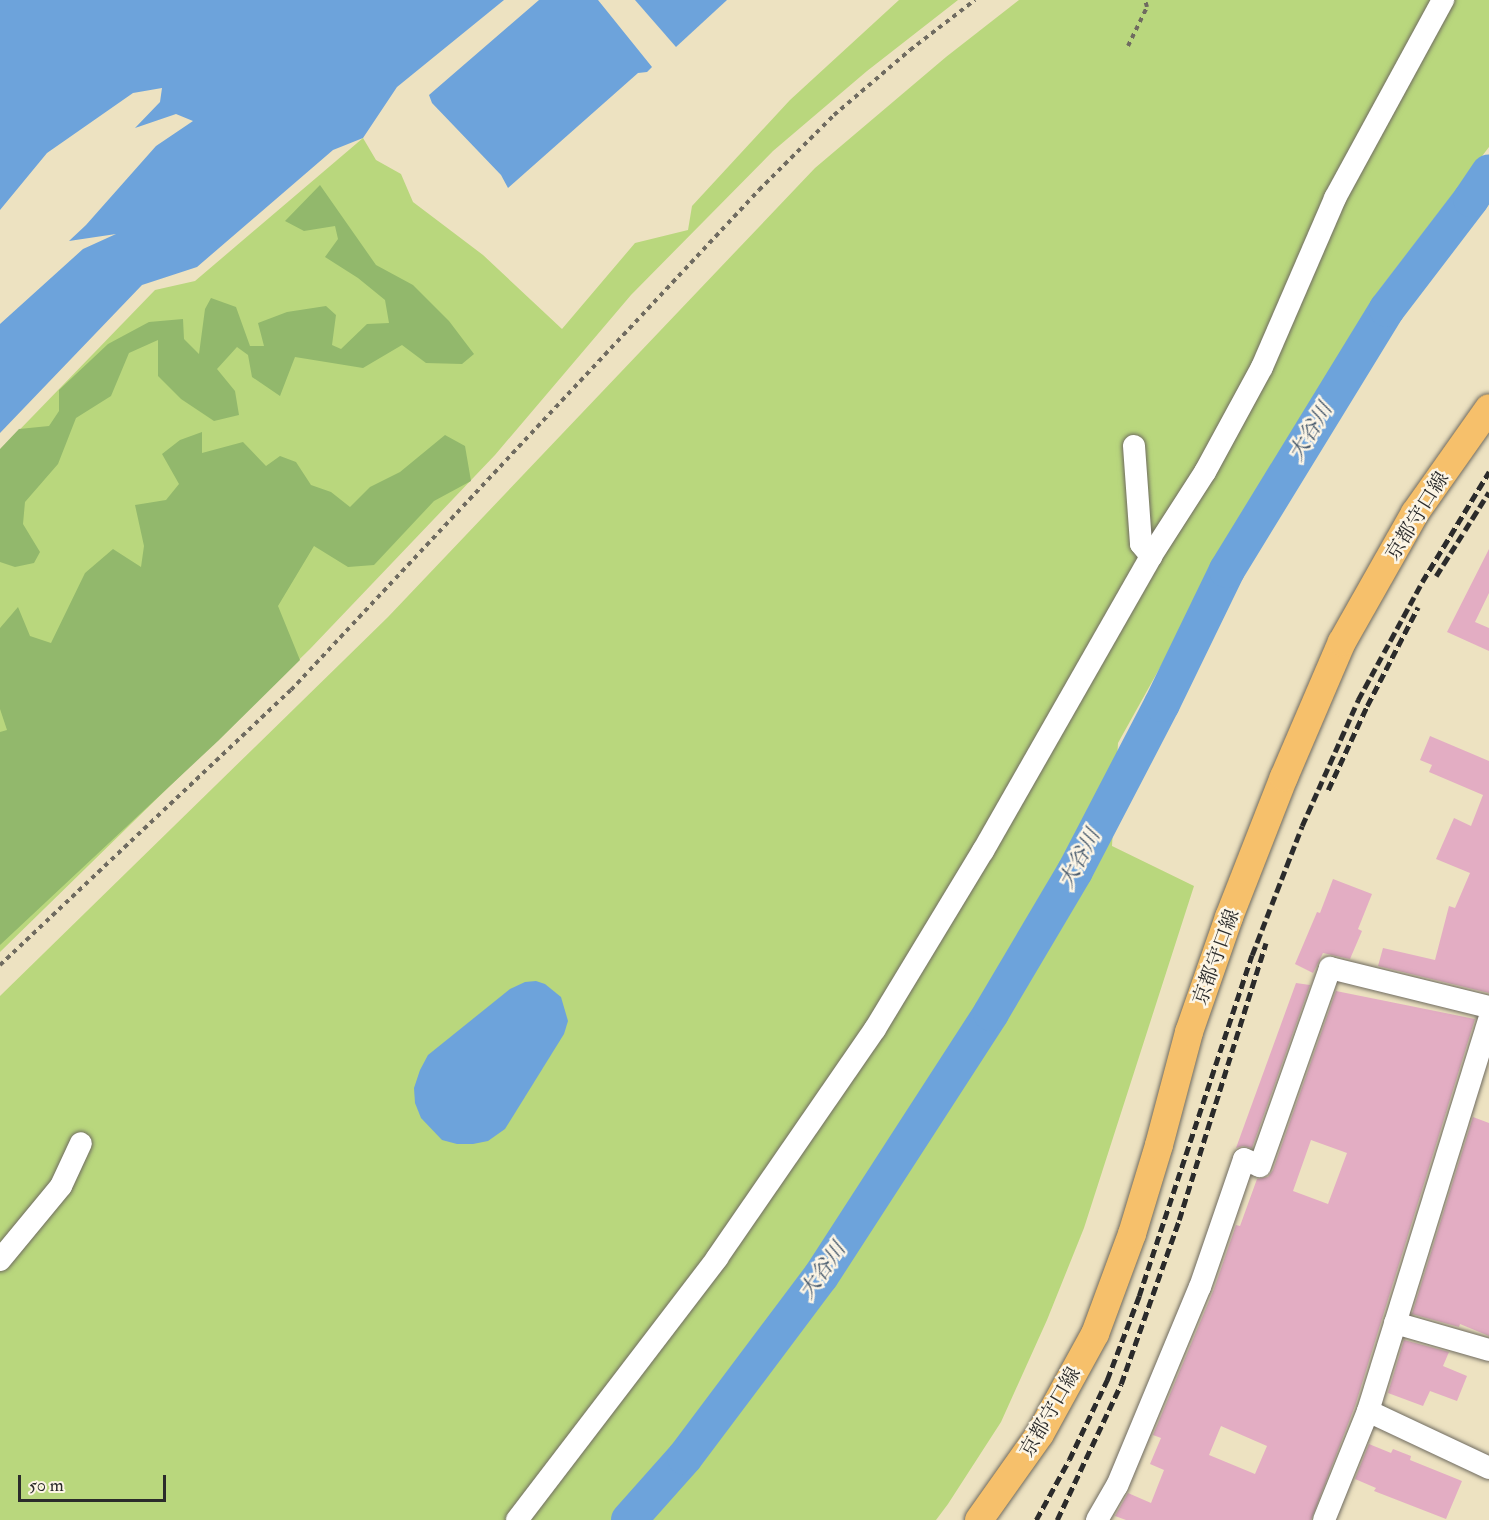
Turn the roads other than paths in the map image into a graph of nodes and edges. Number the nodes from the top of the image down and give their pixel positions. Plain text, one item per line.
1 (1443, 0) edge
2 (1489, 408) edge
3 (1134, 446) dead end
4 (1151, 556) junction
5 (1489, 1007) edge
6 (1489, 1020) edge
7 (81, 1143) dead end
8 (0, 1260) edge
9 (1395, 1323) junction
10 (1489, 1350) edge
11 (1368, 1411) junction
12 (1489, 1468) edge
13 (517, 1520) edge
14 (979, 1520) edge
15 (1097, 1520) edge
16 (1324, 1520) edge

1 - 4 street
2 - 14 main road, 京都守口線
3 - 4 street
4 - 13 street
5 - 15 street
6 - 9 street
7 - 8 street
9 - 10 street
9 - 11 street
11 - 12 street
11 - 16 street

